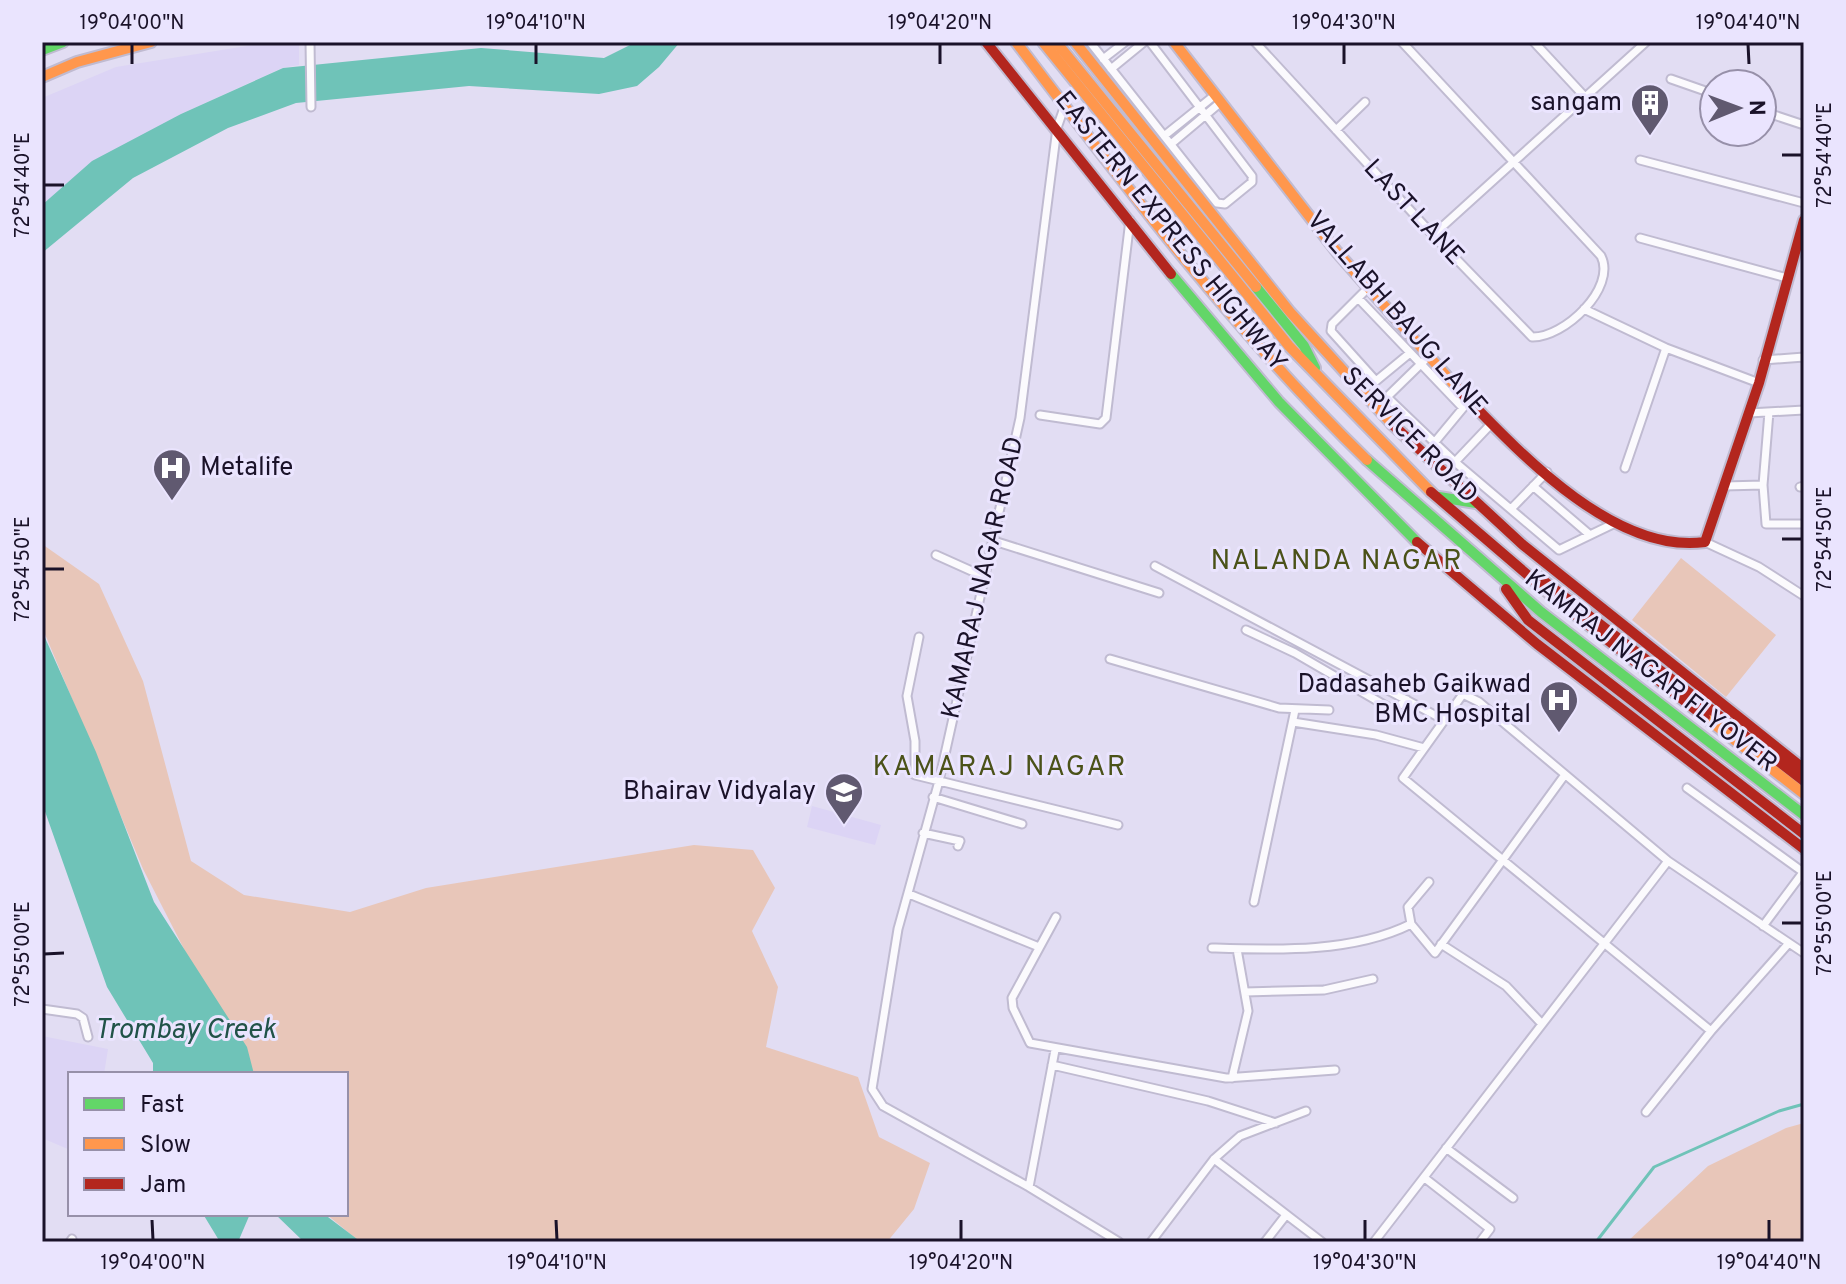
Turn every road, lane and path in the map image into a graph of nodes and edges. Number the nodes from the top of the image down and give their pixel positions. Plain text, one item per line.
1 (63, 42) edge
2 (151, 42) edge
3 (310, 42) edge
4 (986, 42) edge
5 (1043, 42) edge
6 (1056, 42) edge
7 (1075, 42) edge
8 (1090, 42) edge
9 (1125, 42) edge
10 (1147, 42) edge
11 (1174, 42) edge
12 (1255, 42) edge
13 (1402, 42) edge
14 (1534, 42) edge
15 (1016, 44) edge
16 (1640, 44) edge
17 (42, 50) edge
18 (1103, 59) junction
19 (1111, 69) junction
20 (42, 77) edge
21 (1671, 79) dead end
22 (1698, 88) edge
23 (1585, 97) junction
24 (1218, 98) junction
25 (1365, 102) dead end
26 (311, 105) dead end
27 (1065, 105) junction
28 (1200, 107) junction
29 (1206, 115) junction
30 (1778, 116) edge
31 (1804, 125) edge
32 (1057, 128) junction
33 (1336, 130) junction
34 (1164, 136) junction
35 (1171, 144) junction
36 (1265, 159) junction
37 (1640, 160) dead end
38 (1513, 162) junction
39 (1249, 171) junction
40 (1804, 203) edge
41 (1130, 218) junction
42 (1804, 220) edge
43 (1433, 235) junction
44 (1640, 238) dead end
45 (1787, 278) junction
46 (1367, 289) junction
47 (1358, 298) junction
48 (1584, 309) junction
49 (1666, 348) junction
50 (1413, 350) junction
51 (1428, 357) junction
52 (1804, 357) edge
53 (1763, 360) junction
54 (1419, 366) junction
55 (1759, 383) junction
56 (1326, 388) junction
57 (1804, 410) edge
58 (1769, 412) junction
59 (1749, 413) junction
60 (1040, 415) dead end
61 (1492, 423) junction
62 (1434, 443) junction
63 (1455, 462) junction
64 (1625, 468) dead end
65 (1547, 472) junction
66 (1763, 485) junction
67 (1533, 486) junction
68 (1724, 486) junction
69 (1439, 497) junction
70 (1476, 503) junction
71 (1511, 509) junction
72 (1613, 524) junction
73 (1804, 524) edge
74 (1590, 535) junction
75 (994, 541) junction
76 (1705, 542) junction
77 (1496, 549) junction
78 (936, 555) dead end
79 (1155, 566) dead end
80 (985, 577) junction
81 (1497, 577) junction
82 (1159, 593) dead end
83 (1804, 596) edge
84 (1246, 630) dead end
85 (919, 637) dead end
86 (1110, 659) dead end
87 (1407, 700) junction
88 (1295, 710) junction
89 (1329, 710) dead end
90 (1444, 720) junction
91 (1293, 722) junction
92 (1424, 748) junction
93 (1804, 769) edge
94 (1564, 776) junction
95 (939, 781) junction
96 (1804, 781) edge
97 (1687, 788) dead end
98 (1804, 794) edge
99 (933, 797) junction
100 (1804, 815) edge
101 (1022, 824) dead end
102 (1118, 825) dead end
103 (923, 833) junction
104 (1804, 834) edge
105 (958, 846) dead end
106 (1804, 849) edge
107 (1501, 861) junction
108 (1668, 861) junction
109 (1803, 872) edge
110 (1429, 882) dead end
111 (909, 894) junction
112 (1254, 902) dead end
113 (1056, 917) dead end
114 (1411, 924) junction
115 (1763, 926) junction
116 (1789, 943) junction
117 (1441, 944) junction
118 (1605, 944) junction
119 (1039, 947) junction
120 (1212, 948) dead end
121 (1237, 949) junction
122 (1804, 953) edge
123 (1373, 979) dead end
124 (1245, 992) junction
125 (42, 1009) edge
126 (1542, 1024) junction
127 (1711, 1031) junction
128 (88, 1037) dead end
129 (1055, 1050) junction
130 (1052, 1065) junction
131 (1335, 1070) dead end
132 (1232, 1078) junction
133 (1306, 1111) dead end
134 (1646, 1112) dead end
135 (1276, 1123) junction
136 (1446, 1148) junction
137 (1214, 1159) junction
138 (1426, 1179) junction
139 (1029, 1187) junction
140 (1513, 1198) dead end
141 (1286, 1215) junction
142 (1485, 1240) edge
143 (1119, 1242) edge
144 (1151, 1242) edge
145 (1265, 1242) edge
146 (1322, 1242) edge
147 (1374, 1242) edge

1 - 17 main road
2 - 20 main road
3 - 26 street
4 - 32 main road
5 - 56 main road, EASTERN EXPRESS HIGHWAY
6 - 56 main road
7 - 70 main road, SERVICE ROAD
8 - 18 street
9 - 18 street
10 - 19 street
10 - 28 street
11 - 24 main road, VALLABH BAUG LANE
12 - 33 street, LAST LANE
13 - 38 street
14 - 23 street
15 - 27 main road, EASTERN EXPRESS HIGHWAY
16 - 23 street
18 - 19 street
19 - 34 street
21 - 22 street
23 - 38 street
24 - 28 street
24 - 29 street
24 - 36 main road, VALLABH BAUG LANE
25 - 33 street
27 - 32 street, KAMARAJ NAGAR ROAD
27 - 81 main road, EASTERN EXPRESS HIGHWAY
28 - 29 street
28 - 34 street
29 - 35 street
29 - 39 street
30 - 31 street
32 - 41 main road
32 - 75 street, KAMARAJ NAGAR ROAD
33 - 43 street, LAST LANE
34 - 35 street
35 - 39 street
36 - 39 street
36 - 46 main road, VALLABH BAUG LANE
37 - 40 street
38 - 43 street
38 - 48 street
41 - 60 street
41 - 106 main road
42 - 45 main road
43 - 48 street, LAST LANE
44 - 45 street
45 - 53 main road
46 - 47 street
46 - 50 main road, VALLABH BAUG LANE
47 - 50 street
47 - 50 street
48 - 49 street
49 - 55 street
49 - 64 street
50 - 51 main road, VALLABH BAUG LANE
50 - 54 street
51 - 54 street
51 - 61 main road, VALLABH BAUG LANE
52 - 53 street
53 - 55 main road
54 - 62 street
54 - 62 street
55 - 59 main road
56 - 69 main road, EASTERN EXPRESS HIGHWAY
57 - 58 street
58 - 59 street
58 - 66 street
59 - 68 main road
61 - 63 street
61 - 65 main road, VALLABH BAUG LANE
62 - 63 street
63 - 71 street
65 - 67 street
65 - 72 main road, VALLABH BAUG LANE
66 - 68 street
66 - 73 street
67 - 71 street
67 - 74 street
68 - 76 main road
69 - 70 main road
69 - 77 main road, EASTERN EXPRESS HIGHWAY
70 - 93 main road, SERVICE ROAD
71 - 74 street
72 - 74 street
72 - 76 main road, VALLABH BAUG LANE
75 - 80 street, KAMARAJ NAGAR ROAD
75 - 82 street
76 - 83 street
77 - 96 main road
77 - 98 main road, KAMRAJ NAGAR FLYOVER
78 - 80 street
79 - 87 street
80 - 95 street, KAMARAJ NAGAR ROAD
81 - 100 main road, KAMRAJ NAGAR FLYOVER
81 - 104 main road
84 - 87 street
85 - 95 street
86 - 88 street
87 - 90 street
88 - 89 street
88 - 91 street
90 - 92 street
90 - 94 street
91 - 92 street
91 - 112 street
92 - 107 street
94 - 107 street
94 - 108 street
95 - 99 street, KAMARAJ NAGAR ROAD
95 - 102 street
97 - 109 street
99 - 101 street
99 - 103 street, KAMARAJ NAGAR ROAD
103 - 105 street
103 - 111 street, KAMARAJ NAGAR ROAD
107 - 117 street
107 - 118 street
108 - 115 street
108 - 118 street
109 - 115 street
110 - 114 street
111 - 119 street
111 - 139 street, KAMARAJ NAGAR ROAD
113 - 119 street
114 - 117 street
114 - 121 street
115 - 116 street
116 - 122 street
116 - 127 street
117 - 126 street
118 - 126 street
118 - 127 street
119 - 129 street
120 - 121 street
121 - 124 street
123 - 124 street
124 - 132 street
125 - 128 street
126 - 136 street
127 - 134 street
129 - 130 street
129 - 132 street
130 - 135 street
130 - 139 street
131 - 132 street
133 - 135 street
135 - 137 street
136 - 138 street
136 - 140 street
137 - 141 street
137 - 144 street
138 - 142 street
138 - 147 street
139 - 143 street, KAMARAJ NAGAR ROAD
141 - 145 street
141 - 146 street

